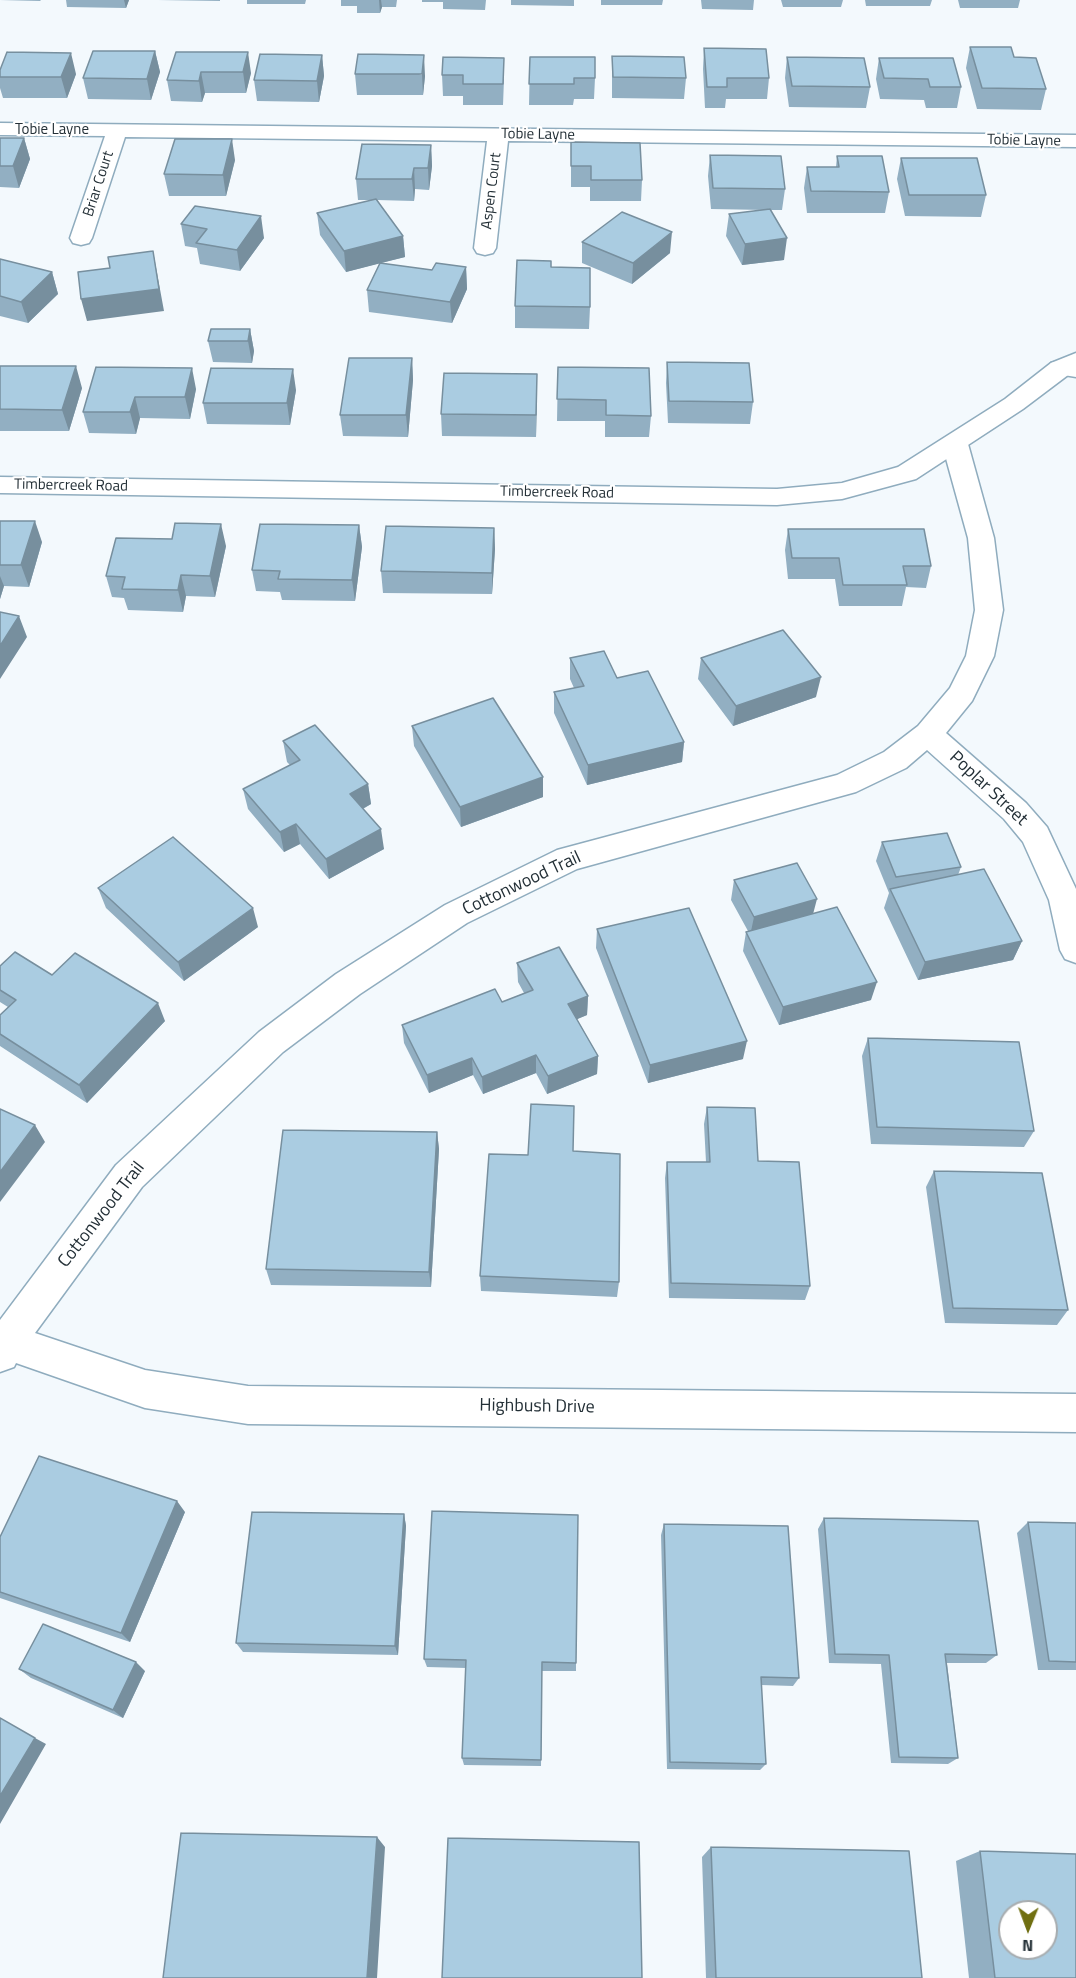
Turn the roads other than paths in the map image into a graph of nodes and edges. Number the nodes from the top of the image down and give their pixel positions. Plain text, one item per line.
1 (0, 129) edge
2 (117, 130) junction
3 (498, 135) junction
4 (1076, 141) edge
5 (81, 238) dead end
6 (485, 248) dead end
7 (1070, 366) edge
8 (955, 444) junction
9 (0, 485) edge
10 (928, 734) junction
11 (1076, 950) edge
12 (4, 1348) edge
13 (1076, 1413) edge

1 - 2 street, Tobie Layne
2 - 3 street, Tobie Layne
2 - 5 street, Briar Court
3 - 4 street, Tobie Layne
3 - 6 street, Aspen Court
7 - 8 street, Timbercreek Road
8 - 9 street, Timbercreek Road
8 - 10 street, Cottonwood Trail
10 - 11 street, Poplar Street
10 - 12 street, Cottonwood Trail
12 - 13 street, Highbush Drive

